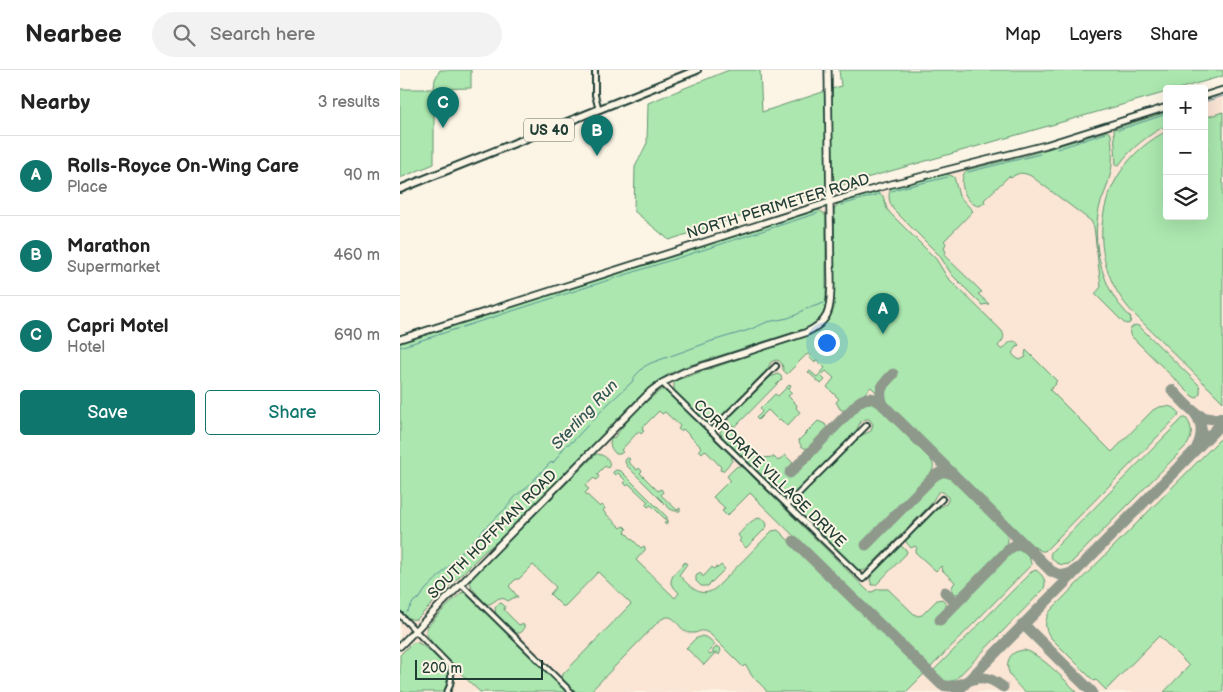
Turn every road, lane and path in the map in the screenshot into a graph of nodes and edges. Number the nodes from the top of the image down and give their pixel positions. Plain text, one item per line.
1 (595, 70) edge
2 (697, 70) edge
3 (828, 70) edge
4 (1223, 90) edge
5 (1208, 95) edge
6 (1163, 109) edge
7 (599, 110) junction
8 (400, 189) edge
9 (830, 202) junction
10 (400, 339) edge
11 (776, 366) dead end
12 (662, 383) junction
13 (867, 425) dead end
14 (711, 431) junction
15 (942, 499) dead end
16 (787, 505) junction
17 (461, 584) junction
18 (400, 615) edge
19 (415, 630) junction
20 (400, 646) edge
21 (447, 692) edge
22 (570, 692) edge

1 - 7 street
2 - 7 main road, US 40
3 - 9 street, SOUTH HOFFMAN ROAD
4 - 5 street
6 - 9 street, NORTH PERIMETER ROAD
7 - 8 main road, US 40
9 - 10 street, NORTH PERIMETER ROAD
9 - 12 street, SOUTH HOFFMAN ROAD
11 - 14 street
12 - 14 street, CORPORATE VILLAGE DRIVE
12 - 17 street, SOUTH HOFFMAN ROAD
13 - 16 street
14 - 16 street, CORPORATE VILLAGE DRIVE
15 - 16 street, CORPORATE VILLAGE DRIVE
17 - 19 street, SOUTH HOFFMAN ROAD
17 - 22 street
18 - 19 street
19 - 20 street, SOUTH HOFFMAN ROAD
19 - 21 street

